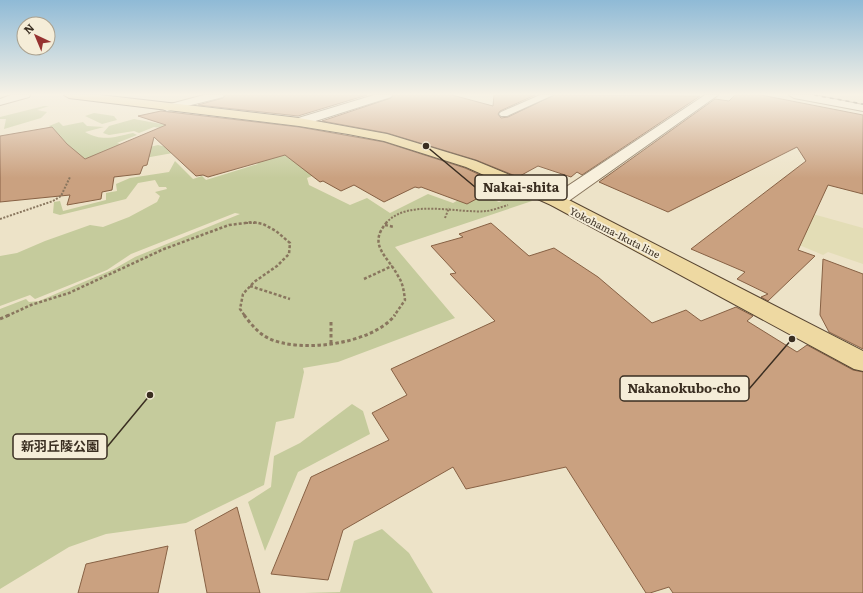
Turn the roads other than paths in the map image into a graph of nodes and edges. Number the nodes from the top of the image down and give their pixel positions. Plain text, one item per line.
1 (302, 123) edge
2 (670, 123) edge
3 (550, 198) junction
4 (863, 362) edge

1 - 3 main road, Yokohama-Ikuta line
2 - 3 street
3 - 4 main road, Yokohama-Ikuta line

